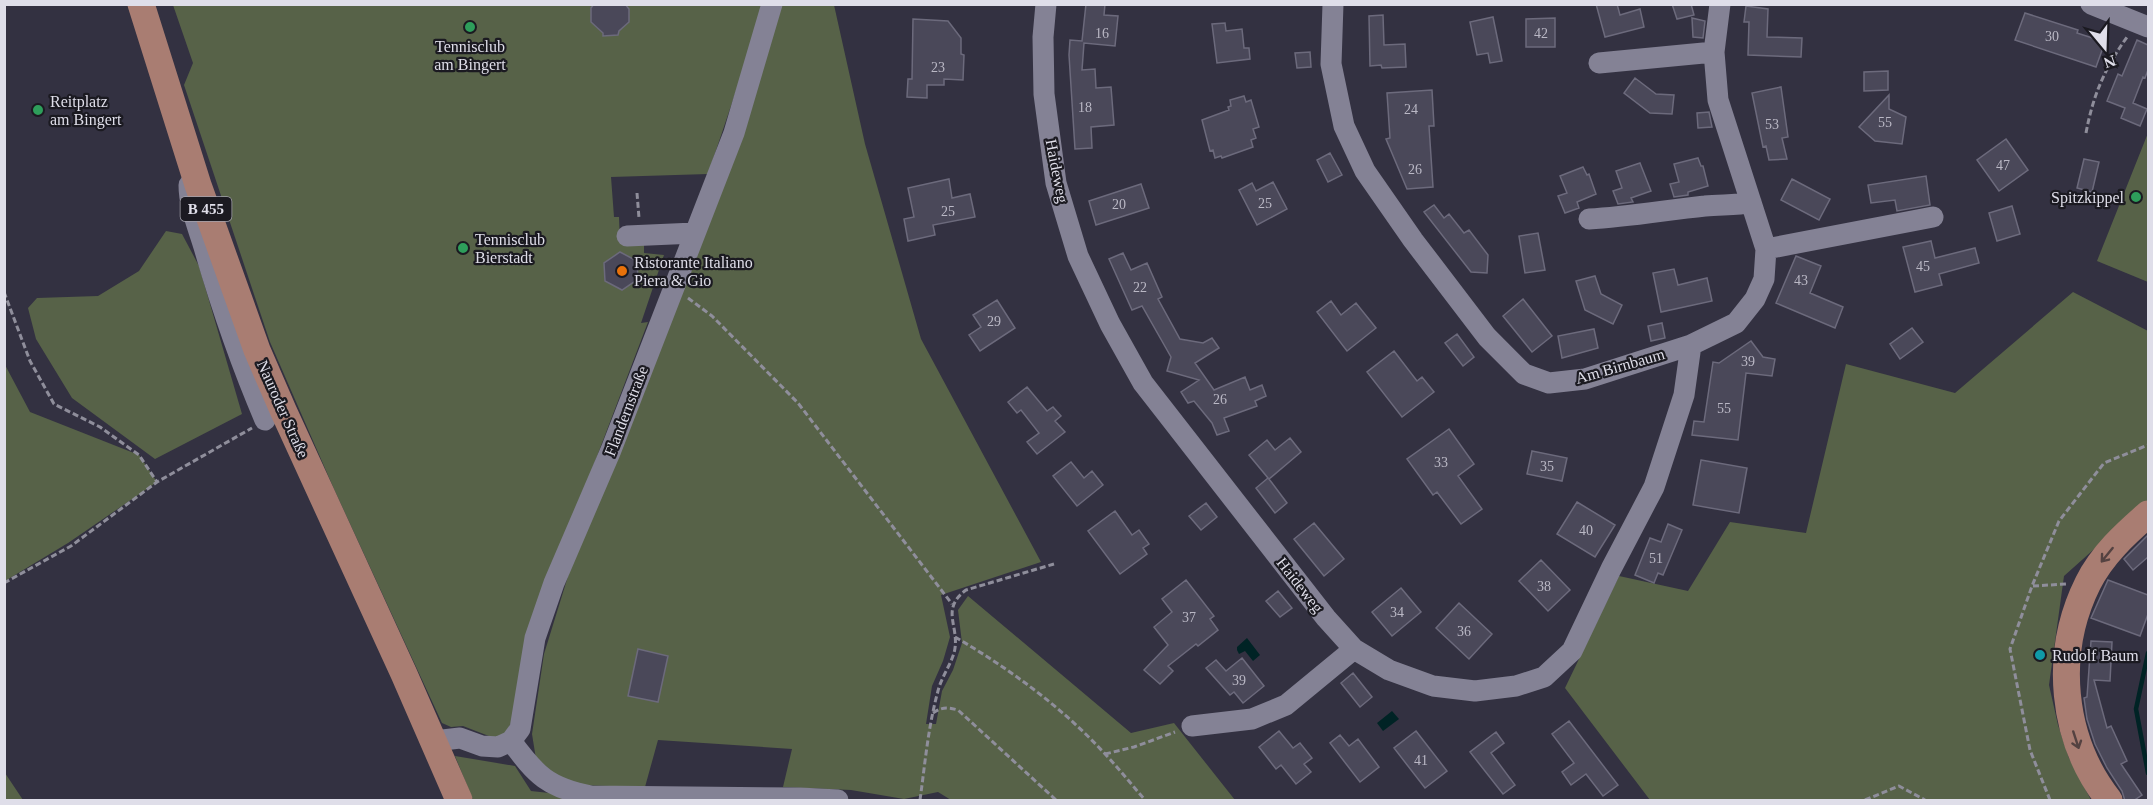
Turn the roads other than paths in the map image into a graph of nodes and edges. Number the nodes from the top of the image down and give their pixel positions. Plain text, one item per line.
1 (141, 4) edge
2 (772, 4) edge
3 (1046, 4) edge
4 (1333, 4) edge
5 (1720, 4) edge
6 (2091, 4) edge
7 (2143, 25) edge
8 (1714, 52) junction
9 (1599, 63) dead end
10 (189, 157) junction
11 (1751, 202) junction
12 (1933, 216) dead end
13 (1589, 219) dead end
14 (695, 233) junction
15 (634, 236) road end
16 (1766, 249) junction
17 (1691, 345) junction
18 (265, 420) road end
19 (2148, 514) edge
20 (1354, 649) junction
21 (1192, 726) road end
22 (434, 741) junction
23 (511, 741) junction
24 (459, 801) edge
25 (838, 801) edge
26 (2109, 801) edge

1 - 10 main road, Nauroder Straße / B 455
2 - 14 street, Flandernstraße
3 - 20 street, Haideweg
4 - 17 street, Am Birnbaum
5 - 8 street, Am Birnbaum
6 - 7 street
8 - 9 street
8 - 11 street, Am Birnbaum
10 - 18 street
10 - 22 main road, Nauroder Straße / B 455
11 - 13 street
11 - 16 street, Am Birnbaum
12 - 16 street
14 - 15 street
14 - 23 street, Flandernstraße
16 - 17 street, Am Birnbaum
17 - 20 street, Haideweg
19 -> 26 main road
20 - 21 street
22 - 23 street
22 - 24 main road, Nauroder Straße / B 455
23 - 25 street

